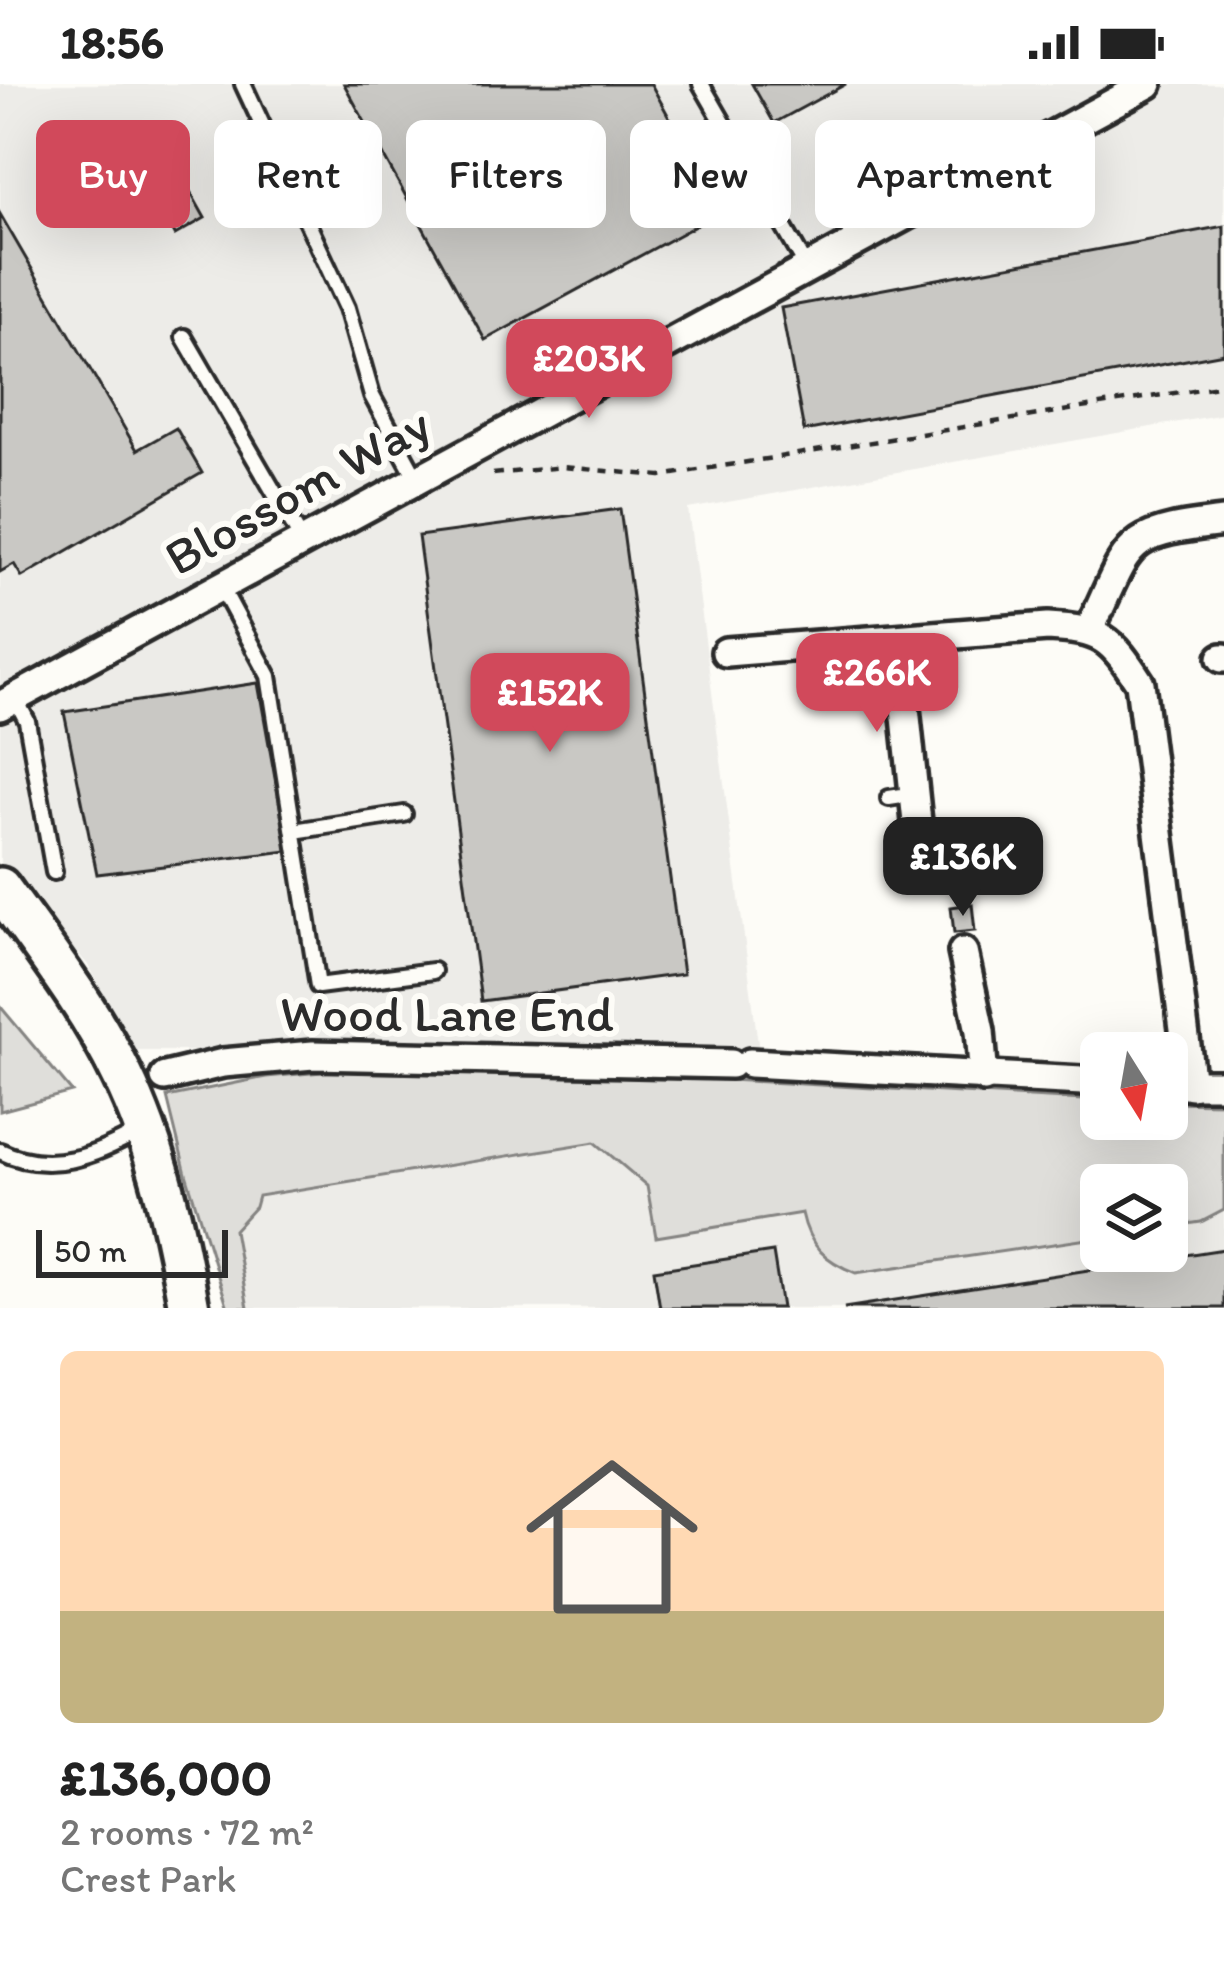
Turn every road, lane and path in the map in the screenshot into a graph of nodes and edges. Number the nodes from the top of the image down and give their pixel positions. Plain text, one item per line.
1 (243, 84) edge
2 (701, 84) edge
3 (1148, 84) edge
4 (848, 228) edge
5 (856, 242) junction
6 (808, 269) junction
7 (184, 338) dead end
8 (1224, 385) edge
9 (493, 474) dead end
10 (417, 478) junction
11 (1224, 522) edge
12 (303, 542) junction
13 (221, 587) junction
14 (1090, 629) junction
15 (898, 641) junction
16 (726, 652) dead end
17 (8, 702) edge
18 (907, 805) dead end
19 (404, 814) dead end
20 (294, 831) junction
21 (54, 872) dead end
22 (0, 888) edge
23 (963, 952) dead end
24 (434, 970) dead end
25 (1174, 1032) edge
26 (165, 1077) dead end
27 (984, 1078) junction
28 (1080, 1081) edge
29 (1188, 1084) edge
30 (1224, 1084) edge
31 (145, 1128) junction
32 (0, 1151) edge
33 (189, 1308) edge

1 - 10 lane
2 - 6 lane
3 - 5 street, Blossom Way
4 - 5 lane
5 - 6 street, Blossom Way
6 - 10 street, Blossom Way
7 - 12 lane
8 - 9 path
10 - 12 street, Blossom Way
11 - 14 street
12 - 13 street, Blossom Way
13 - 17 street, Blossom Way
13 - 20 lane
14 - 15 street
14 - 25 street
15 - 16 street
15 - 18 street
17 - 21 lane
19 - 20 lane
20 - 24 lane
22 - 31 street
23 - 27 street
26 - 27 street, Wood Lane End
27 - 28 street, Wood Lane End
29 - 30 street
31 - 32 lane
31 - 33 street

